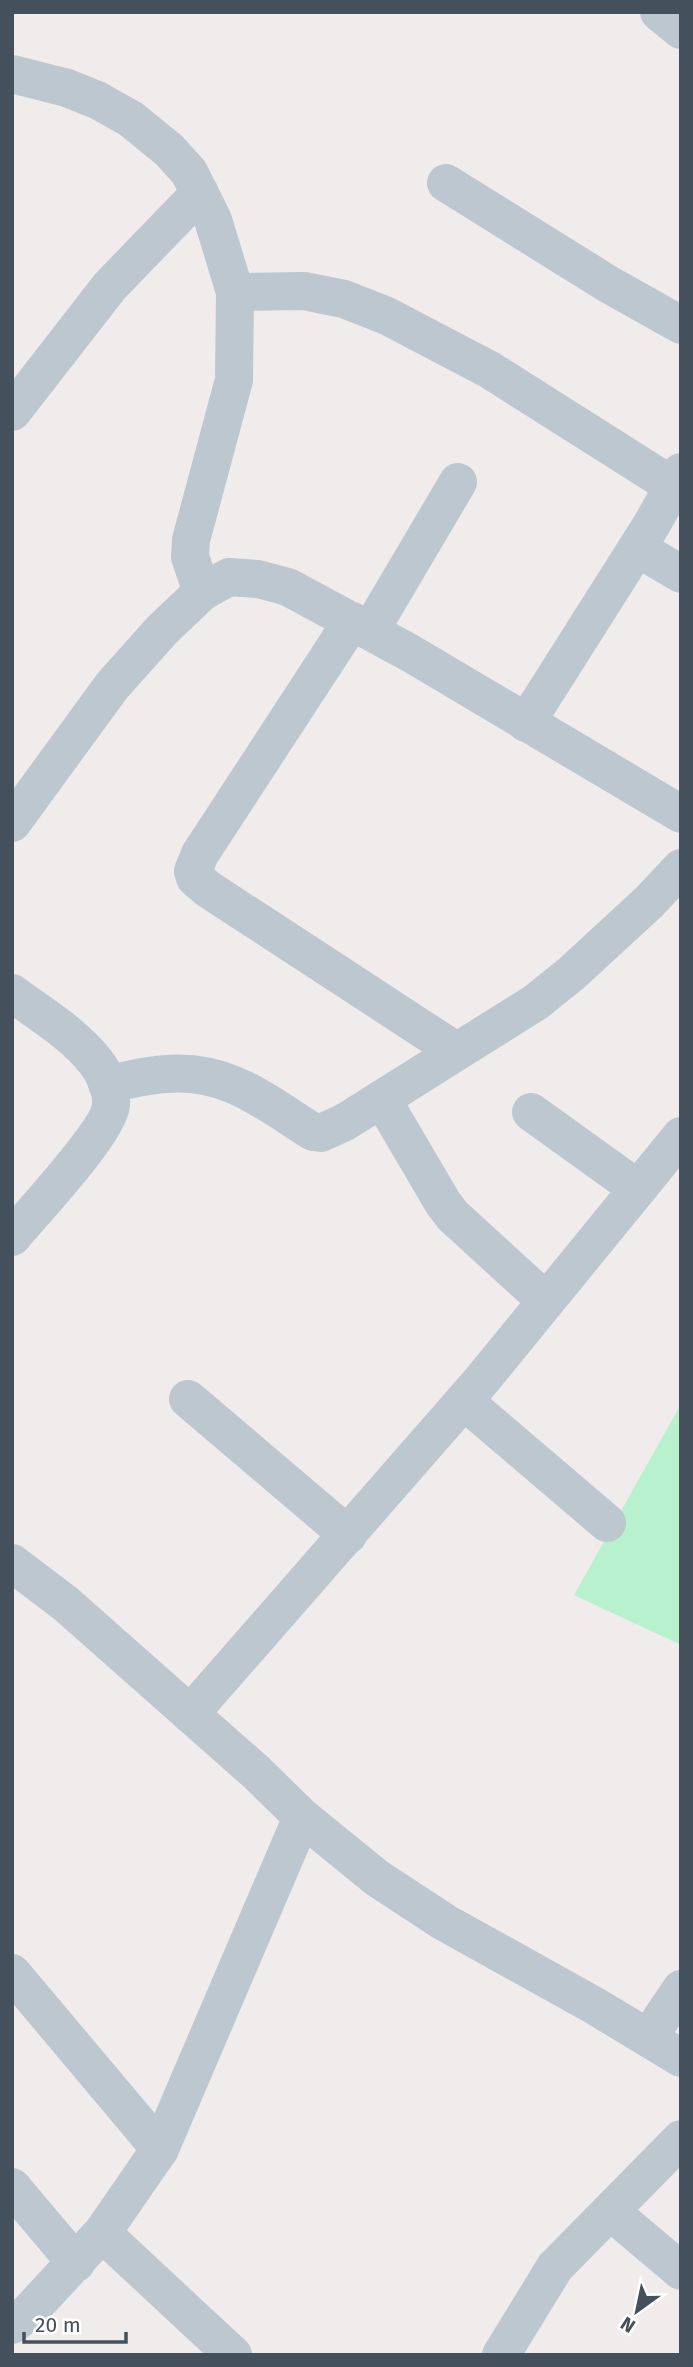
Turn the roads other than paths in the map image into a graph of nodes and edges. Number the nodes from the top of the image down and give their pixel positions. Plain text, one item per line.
1 (659, 12) edge
2 (681, 30) edge
3 (12, 74) edge
4 (446, 183) dead end
5 (201, 193) junction
6 (236, 292) junction
7 (681, 325) edge
8 (12, 412) edge
9 (677, 479) edge
10 (458, 482) dead end
11 (638, 548) junction
12 (681, 573) edge
13 (202, 592) junction
14 (361, 626) junction
15 (526, 723) junction
16 (681, 814) edge
17 (12, 823) edge
18 (681, 868) edge
19 (12, 993) edge
20 (456, 1051) junction
21 (107, 1084) junction
22 (382, 1099) junction
23 (531, 1112) dead end
24 (681, 1136) edge
25 (638, 1189) junction
26 (12, 1237) edge
27 (546, 1301) junction
28 (188, 1399) dead end
29 (464, 1401) junction
30 (607, 1523) dead end
31 (348, 1535) junction
32 (12, 1563) edge
33 (190, 1714) junction
34 (302, 1817) junction
35 (12, 1973) edge
36 (681, 1989) edge
37 (648, 2038) junction
38 (681, 2058) edge
39 (681, 2139) edge
40 (160, 2149) junction
41 (12, 2186) edge
42 (610, 2211) junction
43 (102, 2233) junction
44 (76, 2263) junction
45 (681, 2271) edge
46 (12, 2325) edge
47 (233, 2355) edge
48 (500, 2355) edge

1 - 2 street
3 - 5 street
4 - 7 street
5 - 6 street
5 - 8 street
6 - 9 street
6 - 13 street
9 - 11 street
10 - 14 street
11 - 12 street
11 - 15 street
13 - 14 street
13 - 17 street
14 - 15 street
14 - 20 street
15 - 16 street
18 - 20 street
19 - 21 street
20 - 22 street
21 - 22 street
21 - 26 street
22 - 27 street
23 - 25 street
24 - 25 street
25 - 27 street
27 - 29 street
28 - 31 street
29 - 30 street
29 - 31 street
31 - 33 street
32 - 33 street
33 - 34 street
34 - 37 street
34 - 40 street
35 - 40 street
36 - 37 street
37 - 38 street
39 - 42 street
40 - 43 street
41 - 44 street
42 - 45 street
42 - 48 street
43 - 44 street
43 - 47 street
44 - 46 street

